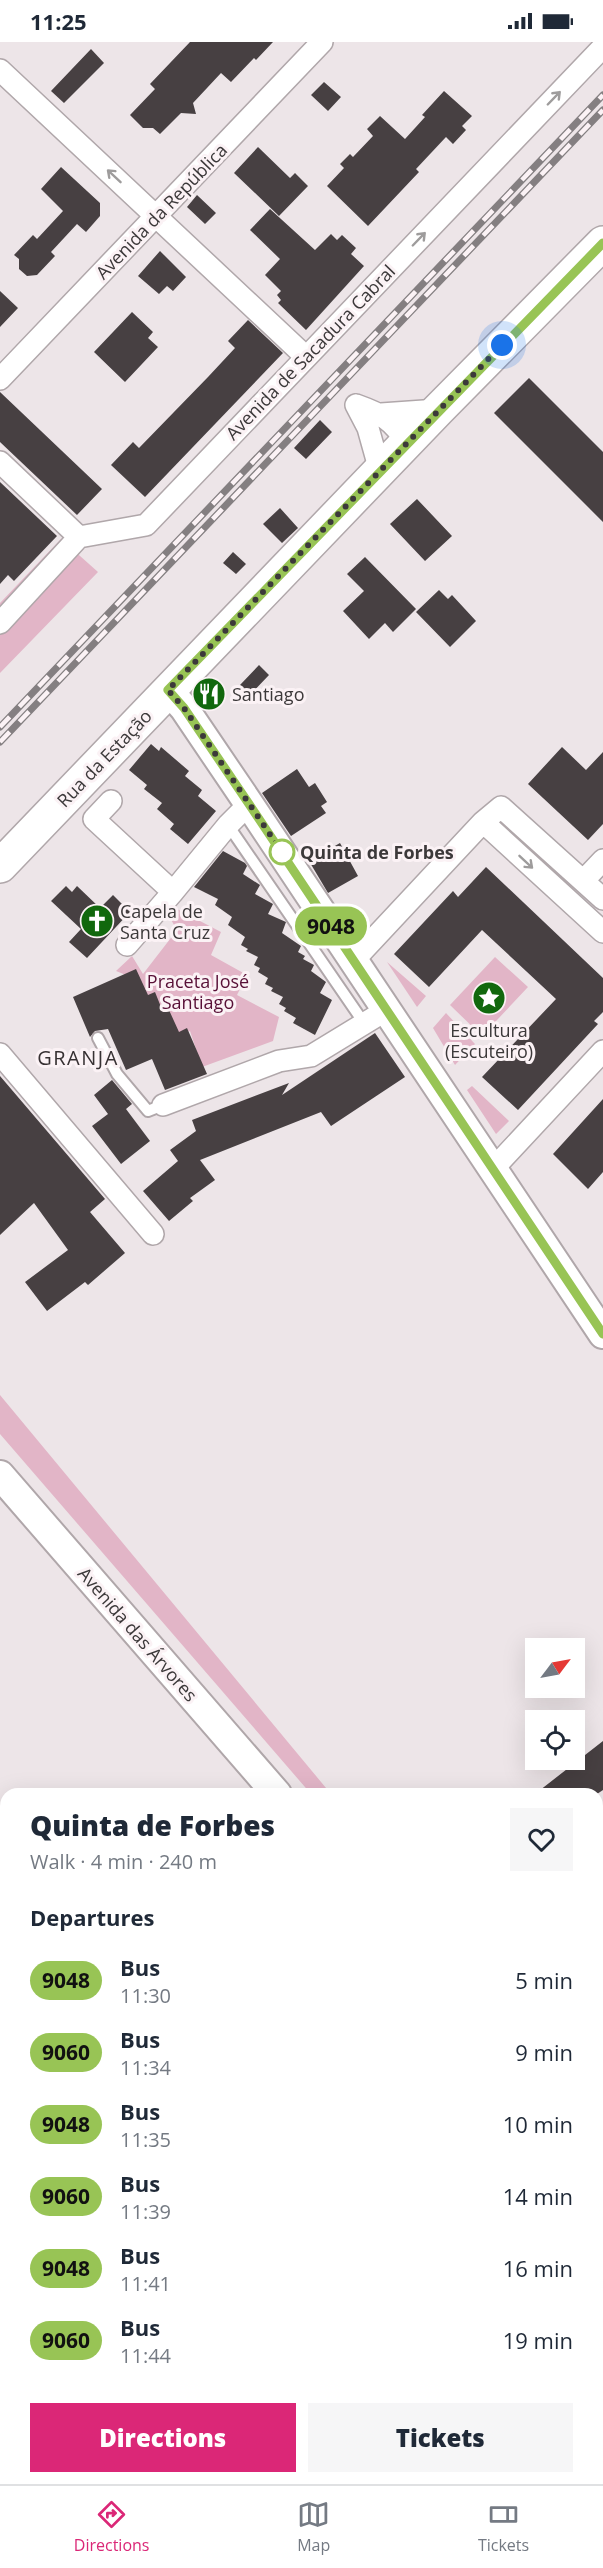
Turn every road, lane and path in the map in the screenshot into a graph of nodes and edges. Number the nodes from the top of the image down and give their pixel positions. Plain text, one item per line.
1 (322, 42) edge
2 (603, 46) edge
3 (0, 70) edge
4 (157, 216) junction
5 (603, 243) edge
6 (306, 357) junction
7 (0, 379) edge
8 (438, 410) junction
9 (375, 421) junction
10 (407, 442) junction
11 (0, 462) edge
12 (380, 471) junction
13 (79, 537) junction
14 (0, 623) edge
15 (168, 690) junction
16 (111, 801) dead end
17 (249, 804) junction
18 (483, 822) junction
19 (228, 825) junction
20 (603, 860) edge
21 (0, 866) edge
22 (584, 880) junction
23 (173, 892) junction
24 (603, 899) edge
25 (603, 932) edge
26 (127, 945) dead end
27 (354, 960) junction
28 (388, 1009) junction
29 (364, 1023) junction
30 (98, 1038) dead end
31 (603, 1052) edge
32 (0, 1054) edge
33 (163, 1105) joint
34 (493, 1169) junction
35 (153, 1234) dead end
36 (603, 1334) edge
37 (0, 1475) edge
38 (272, 1788) edge

1 - 4 street, Avenida da República
6 -> 2 street, Avenida de Sacadura Cabral
4 -> 3 street
4 - 6 street
4 - 7 street, Avenida da República
5 - 8 main road, Rua da Estação
6 - 13 street, Avenida de Sacadura Cabral
8 - 9 street
8 - 10 main road, Rua da Estação
9 - 10 street
9 - 12 street
10 - 12 main road, Rua da Estação
11 - 13 street
12 - 15 main road, Rua da Estação
13 - 14 street
15 - 17 main road
15 - 21 main road, Rua da Estação
16 - 23 street
17 - 19 street
17 - 27 main road
18 - 22 street
18 -> 25 street
18 - 27 street
19 - 23 street
19 - 29 lane
20 - 22 street
22 - 24 street
23 - 26 street
27 - 28 main road
28 - 29 street
28 - 34 main road
29 - 33 street
30 - 33 lane
31 - 34 street
32 - 35 street
34 - 36 main road
37 - 38 main road, Avenida das Árvores

